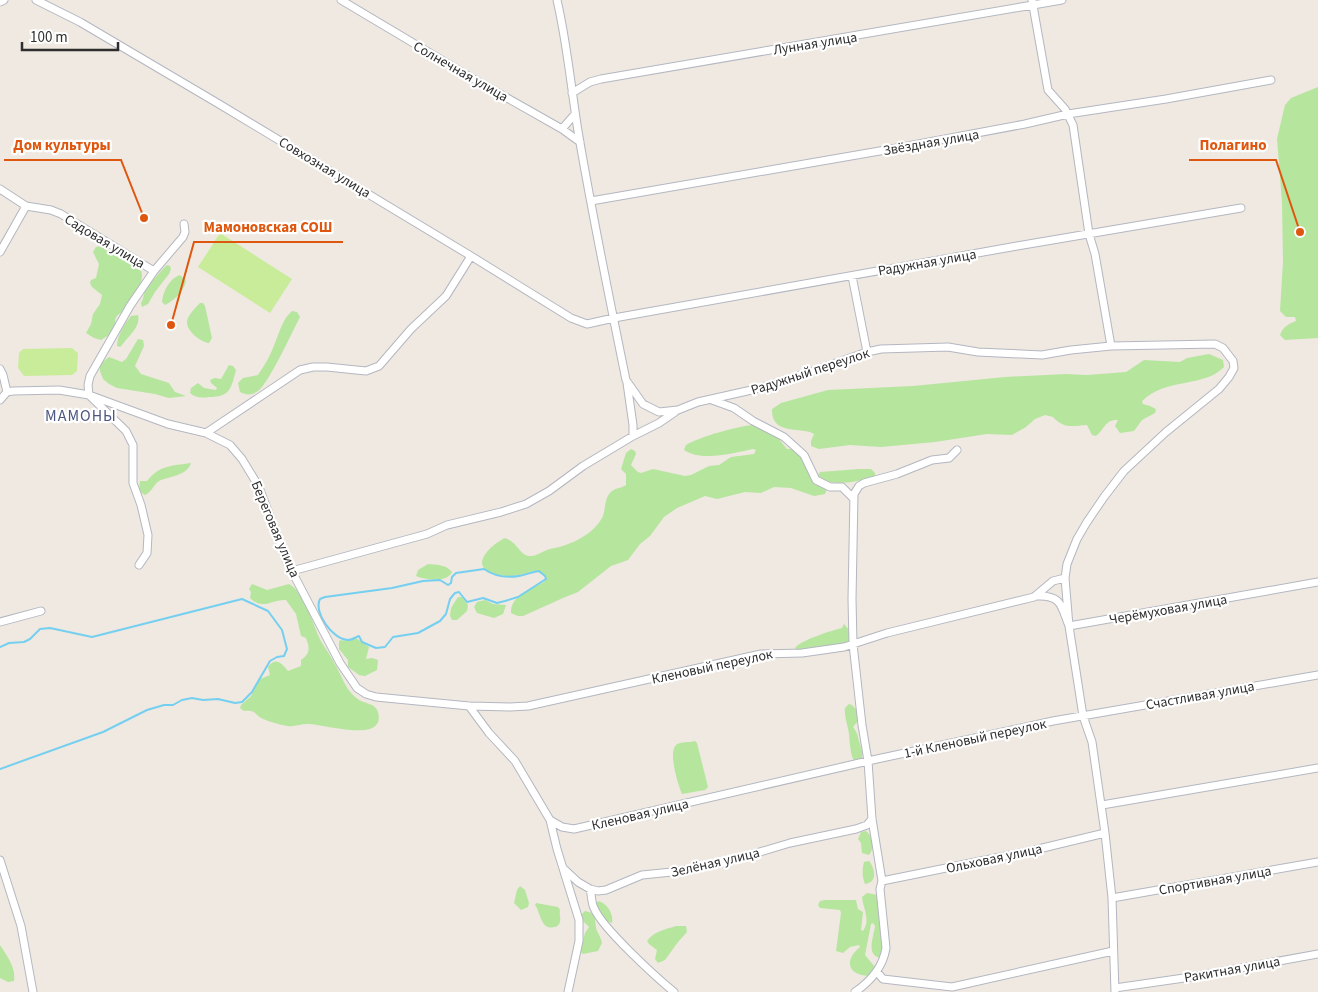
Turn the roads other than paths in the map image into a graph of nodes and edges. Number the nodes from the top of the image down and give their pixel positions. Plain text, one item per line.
1 (36, 0) edge
2 (341, 0) edge
3 (557, 0) edge
4 (1062, 0) edge
5 (1032, 3) edge
6 (1270, 80) dead end
7 (572, 93) junction
8 (575, 114) junction
9 (1068, 114) junction
10 (562, 129) junction
11 (580, 142) junction
12 (0, 189) edge
13 (591, 201) junction
14 (26, 206) junction
15 (1241, 208) dead end
16 (184, 224) dead end
17 (1090, 234) junction
18 (0, 252) edge
19 (471, 256) junction
20 (154, 271) junction
21 (852, 276) junction
22 (614, 318) junction
23 (1111, 346) junction
24 (867, 352) junction
25 (0, 369) edge
26 (626, 380) junction
27 (7, 392) junction
28 (89, 395) junction
29 (710, 399) junction
30 (0, 400) edge
31 (678, 410) junction
32 (206, 434) junction
33 (633, 436) junction
34 (957, 450) dead end
35 (853, 498) junction
36 (139, 565) dead end
37 (292, 571) junction
38 (1065, 578) junction
39 (1318, 582) edge
40 (1036, 596) junction
41 (41, 611) dead end
42 (0, 622) edge
43 (1069, 626) junction
44 (853, 644) junction
45 (1318, 675) edge
46 (366, 694) joint
47 (469, 706) junction
48 (1083, 716) junction
49 (868, 761) junction
50 (1318, 768) edge
51 (1102, 805) junction
52 (872, 819) junction
53 (550, 820) junction
54 (1106, 833) junction
55 (0, 860) edge
56 (1318, 862) edge
57 (563, 868) junction
58 (882, 881) junction
59 (590, 890) junction
60 (1112, 898) junction
61 (1114, 951) junction
62 (1318, 954) edge
63 (877, 972) junction
64 (1115, 990) edge
65 (33, 992) edge
66 (568, 992) edge
67 (674, 992) edge
68 (856, 992) edge

1 - 19 street, Совхозная улица
2 - 10 street, Солнечная улица
3 - 7 street, Радужный переулок
4 - 5 street, Лунная улица
5 - 7 street, Лунная улица
5 - 9 street
6 - 9 street, Звёздная улица
7 - 8 street, Радужный переулок
8 - 10 street
8 - 11 street, Радужный переулок
9 - 13 street, Звёздная улица
9 - 17 street
10 - 11 street, Солнечная улица
11 - 13 street, Радужный переулок
12 - 14 street, Садовая улица
13 - 22 street, Радужный переулок
14 - 18 street
14 - 20 street, Садовая улица
15 - 17 street, Радужная улица
16 - 20 street
17 - 21 street, Радужная улица
17 - 23 street
19 - 22 street, Совхозная улица
19 - 32 street
20 - 28 street
21 - 22 street, Радужная улица
21 - 24 street
22 - 26 street, Радужный переулок
23 - 24 street, Радужный переулок
23 - 38 street, Радужный переулок
24 - 29 street, Радужный переулок
25 - 27 street
26 - 31 street, Радужный переулок
26 - 33 street
27 - 28 street, Береговая улица
27 - 30 street
28 - 32 street, Береговая улица
28 - 36 street
29 - 31 street, Радужный переулок
29 - 35 street
31 - 33 street
32 - 37 street, Береговая улица
33 - 37 street
34 - 35 street
35 - 44 street
37 - 46 street, Береговая улица
38 - 40 street, Кленовый переулок
38 - 43 street
39 - 43 street, Черёмуховая улица
40 - 43 street
40 - 44 street, Кленовый переулок
41 - 42 street
43 - 48 street
44 - 47 street, Кленовый переулок
44 - 49 street
45 - 48 street, Счастливая улица
46 - 47 street, Кленовый переулок
47 - 53 street
48 - 49 street, 1-й Кленовый переулок
48 - 51 street
49 - 52 street
49 - 53 street, Кленовая улица
50 - 51 street
51 - 54 street
52 - 58 street
52 - 59 street, Зелёная улица
53 - 57 street
54 - 58 street, Ольховая улица
54 - 60 street
55 - 65 street
56 - 60 street, Спортивная улица
57 - 59 street
57 - 66 street
58 - 63 street
59 - 67 street
60 - 61 street
61 - 63 street
61 - 64 street
62 - 64 street, Ракитная улица
63 - 68 street

